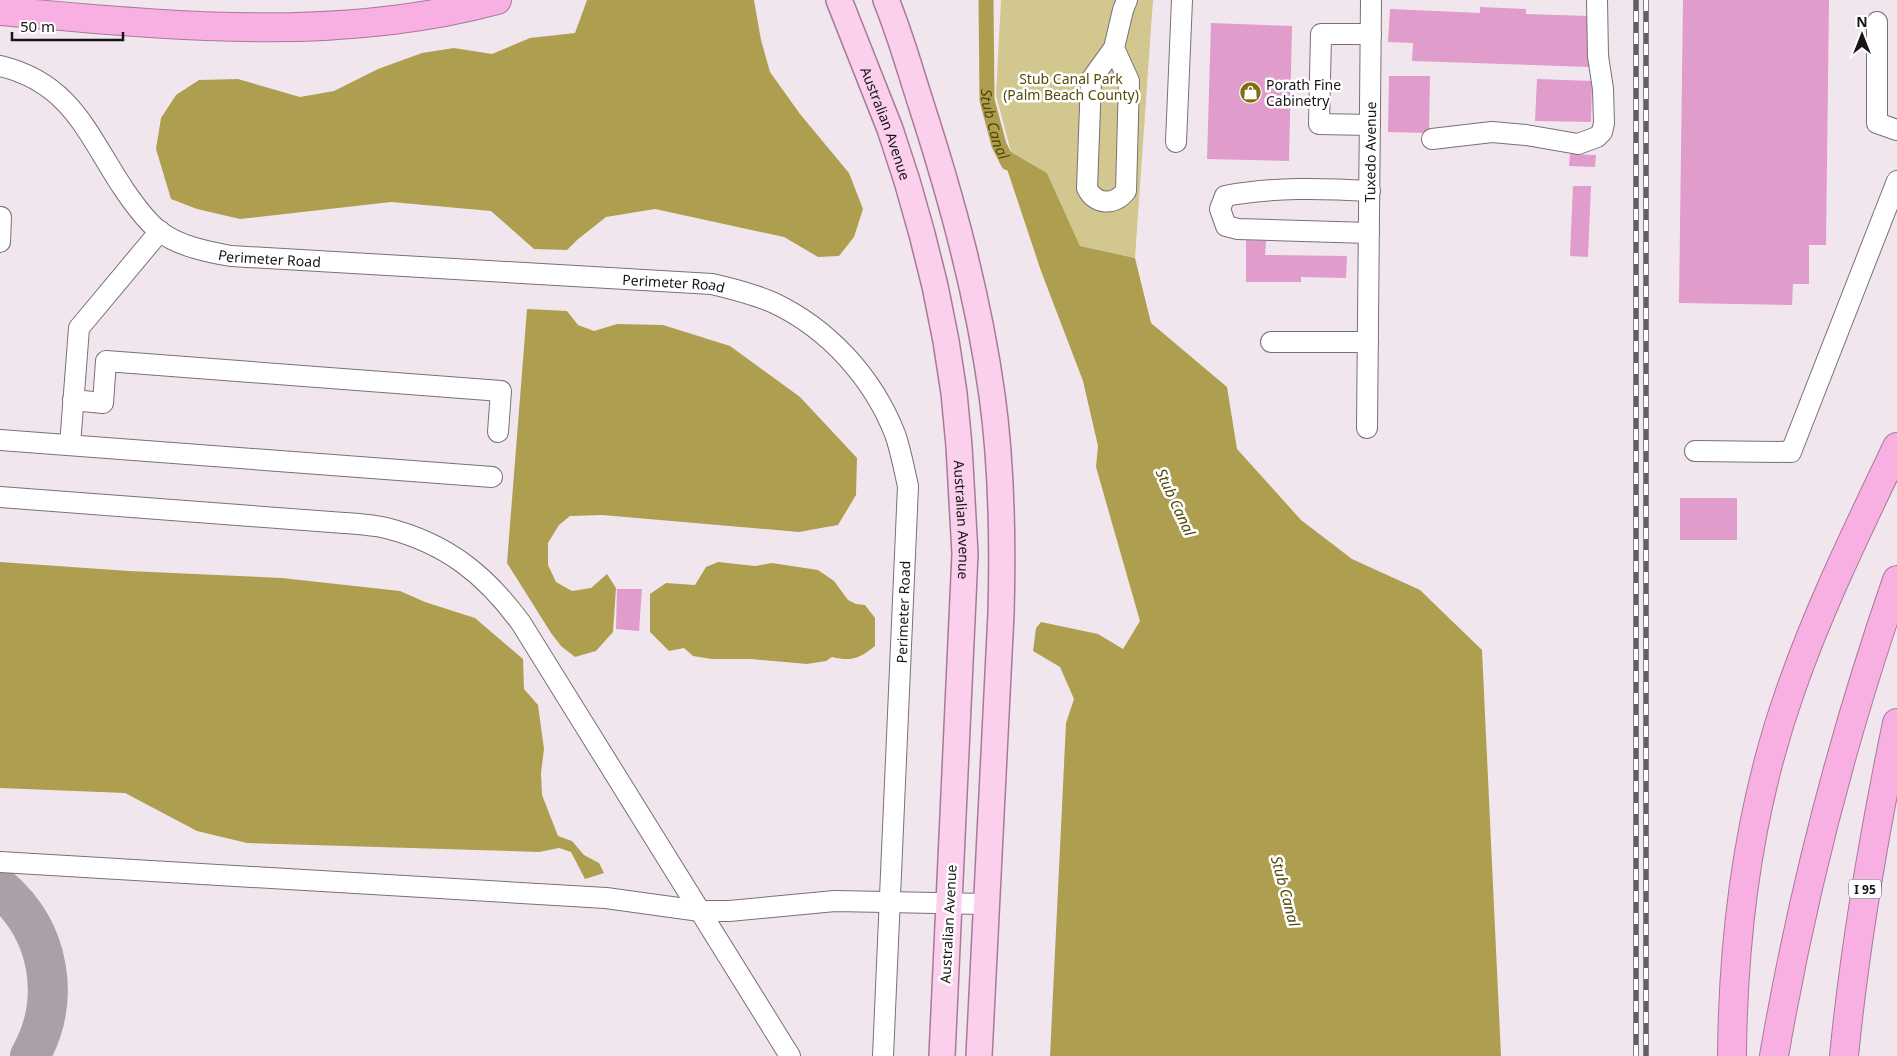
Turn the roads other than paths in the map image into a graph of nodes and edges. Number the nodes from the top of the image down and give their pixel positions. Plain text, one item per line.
1 (497, 0) edge
2 (839, 0) edge
3 (886, 0) edge
4 (1128, 0) edge
5 (1182, 0) edge
6 (1372, 0) edge
7 (1597, 0) edge
8 (0, 11) edge
9 (1877, 22) dead end
10 (1371, 34) junction
11 (1114, 48) junction
12 (0, 66) edge
13 (1370, 125) junction
14 (1897, 130) edge
15 (1432, 139) dead end
16 (1176, 142) dead end
17 (1897, 181) edge
18 (1370, 191) junction
19 (1, 217) edge
20 (160, 232) junction
21 (1369, 233) junction
22 (0, 242) edge
23 (1271, 342) dead end
24 (1368, 342) junction
25 (73, 400) junction
26 (1367, 428) dead end
27 (498, 432) dead end
28 (0, 440) edge
29 (70, 445) junction
30 (1897, 447) edge
31 (1695, 451) dead end
32 (492, 477) dead end
33 (0, 497) edge
34 (1897, 580) edge
35 (1897, 723) edge
36 (0, 862) edge
37 (889, 903) junction
38 (949, 904) junction
39 (986, 904) junction
40 (700, 911) junction
41 (790, 1056) edge
42 (883, 1056) edge
43 (942, 1056) edge
44 (979, 1056) edge
45 (1732, 1056) edge
46 (1774, 1056) edge
47 (1844, 1056) edge

1 - 8 highway
2 - 38 main road, Australian Avenue
3 - 39 main road
4 - 11 street
5 - 16 street
6 - 10 street, Tuxedo Avenue
7 - 15 street
9 - 14 street
10 - 13 street, Tuxedo Avenue
10 - 13 street
11 - 11 street
12 - 20 street, Perimeter Road
13 - 18 street, Tuxedo Avenue
17 - 31 street
18 - 21 street, Tuxedo Avenue
18 - 21 street
19 - 22 street
20 - 25 street
20 - 37 street, Perimeter Road
21 - 24 street, Tuxedo Avenue
23 - 24 street
24 - 26 street, Tuxedo Avenue
25 - 27 street
25 - 29 street
28 - 29 street
29 - 32 street
30 - 45 highway
33 - 40 street
34 - 46 highway
35 - 47 highway, I 95
36 - 40 street
37 - 38 street
37 - 40 street
37 - 42 street, Perimeter Road
38 - 39 street
38 - 43 main road, Australian Avenue
39 - 44 main road
40 - 41 street

